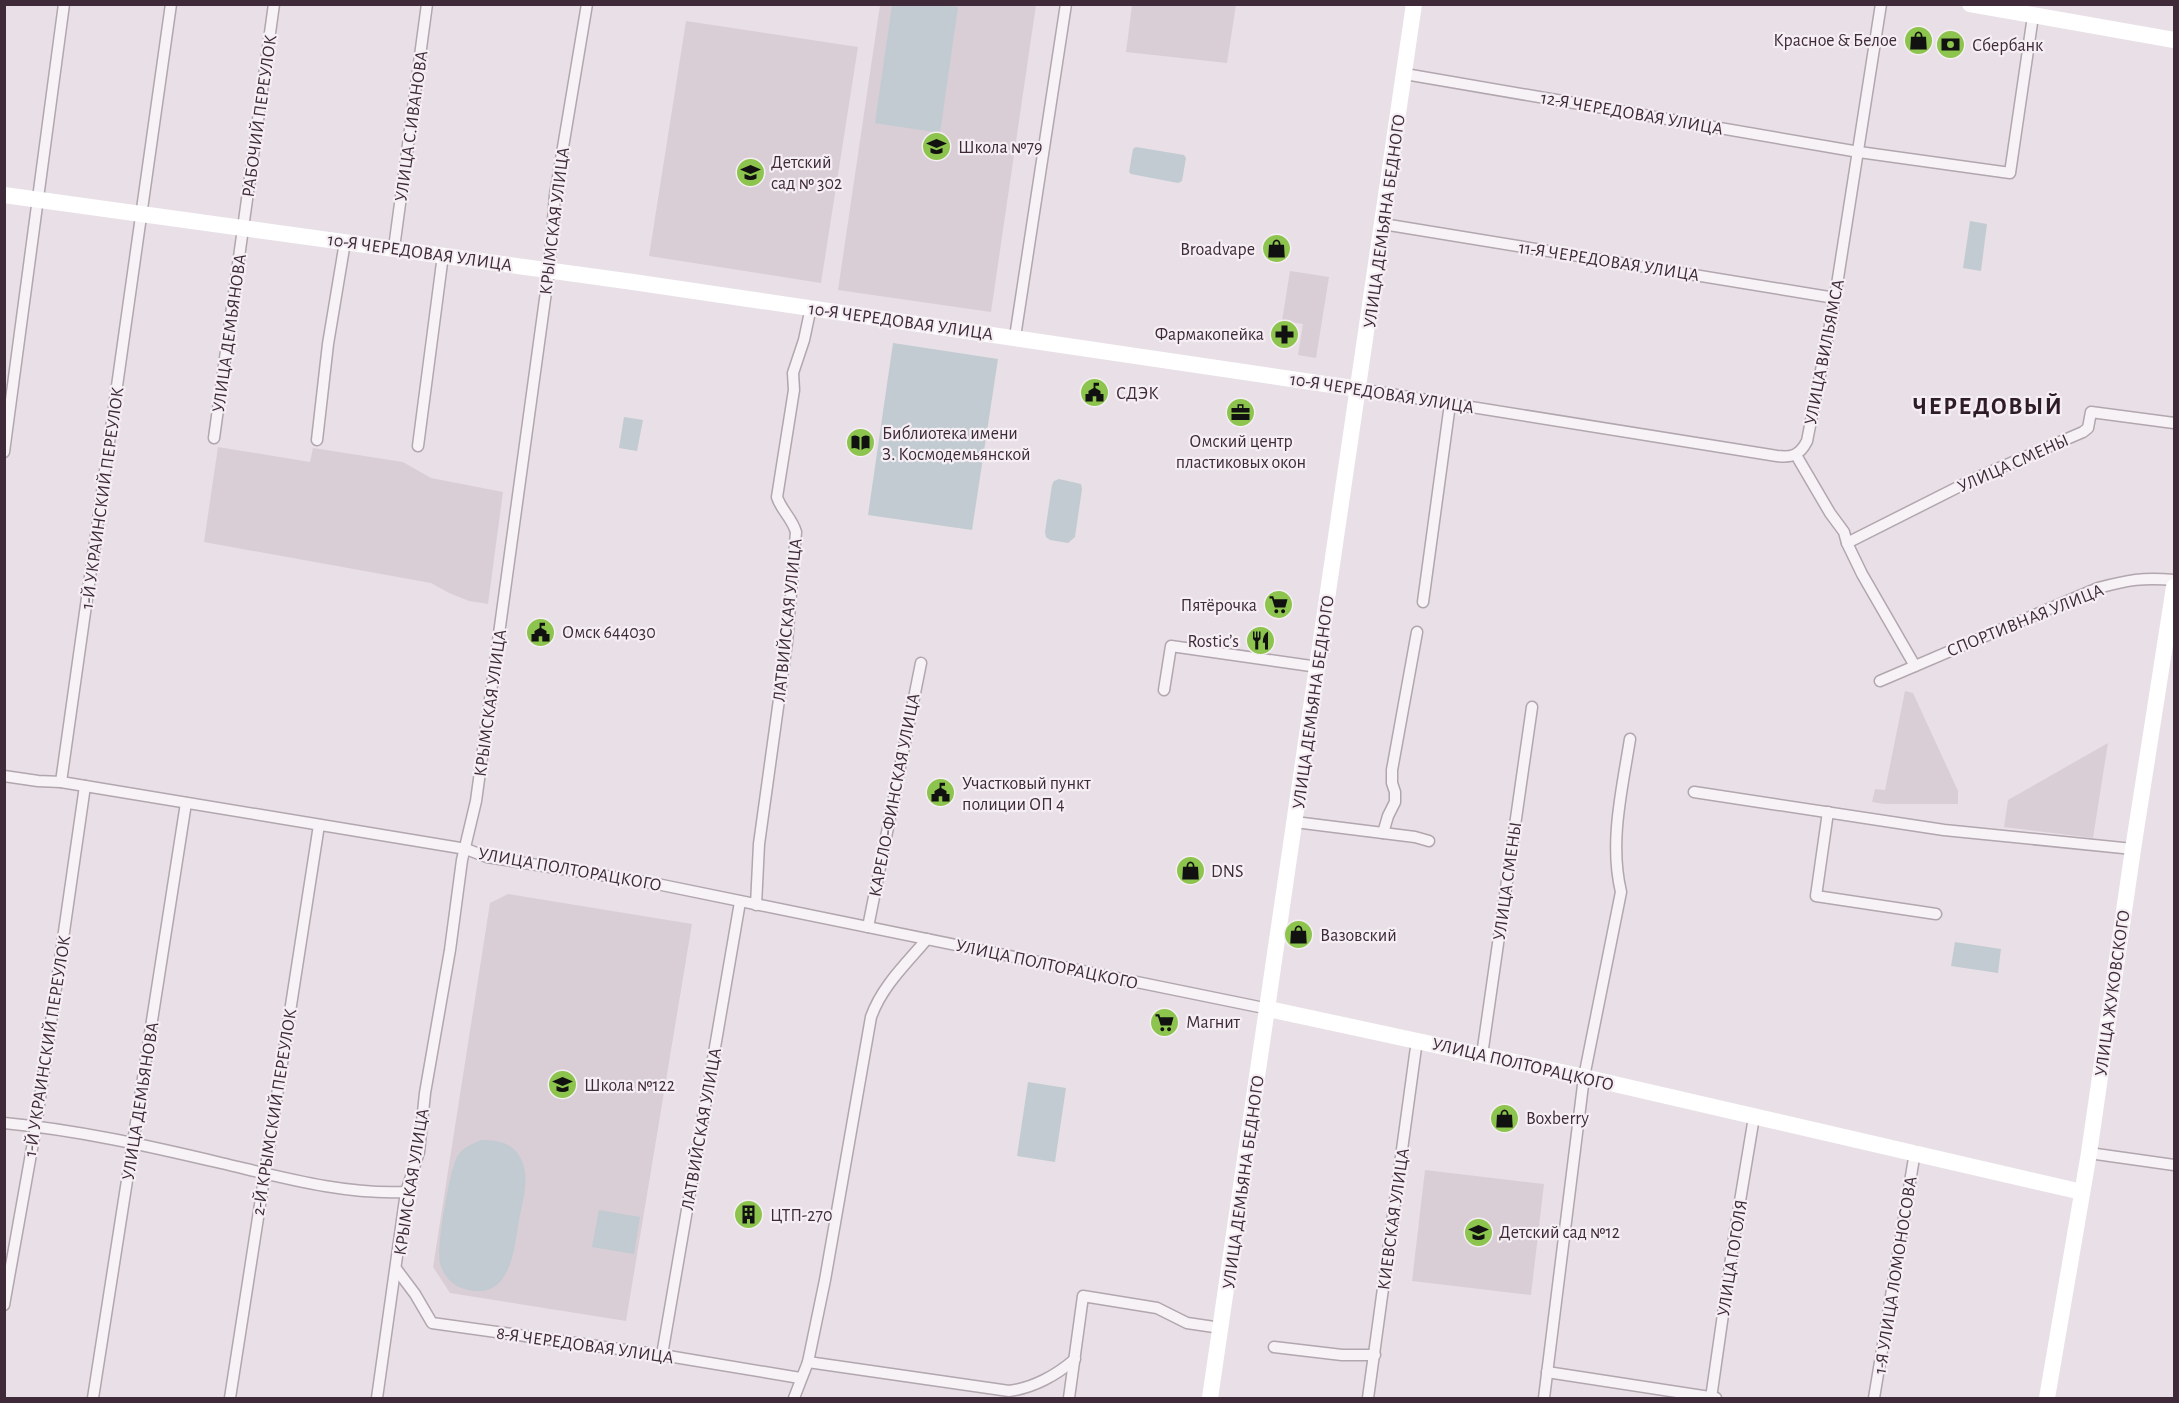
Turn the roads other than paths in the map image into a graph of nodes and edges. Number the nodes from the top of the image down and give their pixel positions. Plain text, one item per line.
1 (64, 4) edge
2 (171, 4) edge
3 (274, 4) edge
4 (428, 4) edge
5 (587, 4) edge
6 (1066, 4) edge
7 (1414, 4) edge
8 (1881, 4) edge
9 (1970, 4) edge
10 (2033, 16) junction
11 (2175, 40) edge
12 (1405, 74) junction
13 (1859, 152) junction
14 (4, 195) edge
15 (37, 199) junction
16 (142, 213) junction
17 (1383, 224) junction
18 (244, 228) junction
19 (345, 242) junction
20 (394, 248) junction
21 (443, 255) junction
22 (549, 270) junction
23 (1835, 298) junction
24 (811, 308) junction
25 (1015, 337) junction
26 (1359, 388) junction
27 (1450, 404) junction
28 (2175, 423) edge
29 (214, 438) dead end
30 (317, 440) dead end
31 (417, 446) dead end
32 (4, 452) edge
33 (1796, 455) junction
34 (1847, 543) junction
35 (2175, 580) edge
36 (2175, 587) edge
37 (1423, 602) dead end
38 (1417, 632) dead end
39 (921, 663) dead end
40 (1915, 666) junction
41 (1318, 668) junction
42 (1880, 681) dead end
43 (1164, 690) dead end
44 (1532, 707) dead end
45 (1630, 739) dead end
46 (4, 776) edge
47 (62, 782) junction
48 (85, 786) junction
49 (1694, 792) dead end
50 (186, 803) junction
51 (1828, 812) junction
52 (1295, 822) junction
53 (319, 825) junction
54 (1383, 833) junction
55 (1429, 841) dead end
56 (466, 849) junction
57 (2133, 849) junction
58 (740, 902) junction
59 (756, 905) junction
60 (1936, 914) dead end
61 (868, 927) junction
62 (927, 939) junction
63 (1269, 1009) junction
64 (1417, 1040) junction
65 (1482, 1055) junction
66 (1584, 1077) junction
67 (1754, 1117) junction
68 (4, 1122) edge
69 (36, 1126) junction
70 (134, 1142) junction
71 (1915, 1152) junction
72 (2089, 1153) junction
73 (2175, 1165) edge
74 (264, 1173) junction
75 (406, 1192) junction
76 (2082, 1192) junction
77 (397, 1270) junction
78 (4, 1305) edge
79 (1221, 1328) junction
80 (1274, 1347) dead end
81 (662, 1355) junction
82 (1375, 1355) junction
83 (1075, 1359) junction
84 (808, 1362) junction
85 (1547, 1372) junction
86 (800, 1378) junction
87 (93, 1398) edge
88 (230, 1398) edge
89 (377, 1398) edge
90 (794, 1398) edge
91 (1069, 1398) edge
92 (1210, 1398) edge
93 (1368, 1398) edge
94 (1544, 1398) edge
95 (1711, 1398) edge
96 (1717, 1398) edge
97 (1874, 1398) edge
98 (2047, 1398) edge

1 - 15 street
2 - 16 street, 1-Й УКРАИНСКИЙ ПЕРЕУЛОК
3 - 18 street, РАБОЧИЙ ПЕРЕУЛОК
4 - 20 street, УЛИЦА С.ИВАНОВА
5 - 22 street, КРЫМСКАЯ УЛИЦА
6 - 25 street
7 - 12 street, УЛИЦА ДЕМЬЯНА БЕДНОГО
8 - 13 street, УЛИЦА ВИЛЬЯМСА
9 - 10 street
10 - 11 street
10 - 13 street, 12-Я ЧЕРЕДОВАЯ УЛИЦА
12 - 13 street, 12-Я ЧЕРЕДОВАЯ УЛИЦА
12 - 17 street, УЛИЦА ДЕМЬЯНА БЕДНОГО
13 - 23 street, УЛИЦА ВИЛЬЯМСА
14 - 15 street, 10-Я ЧЕРЕДОВАЯ УЛИЦА
15 - 16 street, 10-Я ЧЕРЕДОВАЯ УЛИЦА
15 - 32 street
16 - 18 street, 10-Я ЧЕРЕДОВАЯ УЛИЦА
16 - 47 street, 1-Й УКРАИНСКИЙ ПЕРЕУЛОК
17 - 23 street, 11-Я ЧЕРЕДОВАЯ УЛИЦА
17 - 26 street, УЛИЦА ДЕМЬЯНА БЕДНОГО
18 - 19 street, 10-Я ЧЕРЕДОВАЯ УЛИЦА
18 - 29 street, УЛИЦА ДЕМЬЯНОВА
19 - 20 street, 10-Я ЧЕРЕДОВАЯ УЛИЦА
19 - 30 street
20 - 21 street, 10-Я ЧЕРЕДОВАЯ УЛИЦА
21 - 22 street, 10-Я ЧЕРЕДОВАЯ УЛИЦА
21 - 31 street
22 - 24 street, 10-Я ЧЕРЕДОВАЯ УЛИЦА
22 - 56 street, КРЫМСКАЯ УЛИЦА
23 - 33 street, УЛИЦА ВИЛЬЯМСА
24 - 25 street, 10-Я ЧЕРЕДОВАЯ УЛИЦА
24 - 59 street, ЛАТВИЙСКАЯ УЛИЦА
25 - 26 street, 10-Я ЧЕРЕДОВАЯ УЛИЦА
26 - 27 street, 10-Я ЧЕРЕДОВАЯ УЛИЦА
26 - 41 street, УЛИЦА ДЕМЬЯНА БЕДНОГО
27 - 33 street, 10-Я ЧЕРЕДОВАЯ УЛИЦА
27 - 37 street
28 - 34 street, УЛИЦА СМЕНЫ
33 - 34 street
34 - 40 street
35 - 40 street, СПОРТИВНАЯ УЛИЦА
36 - 57 street, УЛИЦА ЖУКОВСКОГО
38 - 54 street
39 - 61 street, КАРЕЛО-ФИНСКАЯ УЛИЦА
40 - 42 street, СПОРТИВНАЯ УЛИЦА
41 - 43 street
41 - 52 street, УЛИЦА ДЕМЬЯНА БЕДНОГО
44 - 65 street, УЛИЦА СМЕНЫ
45 - 66 street
46 - 47 street, УЛИЦА ПОЛТОРАЦКОГО
47 - 48 street, УЛИЦА ПОЛТОРАЦКОГО
48 - 50 street, УЛИЦА ПОЛТОРАЦКОГО
48 - 69 street, 1-Й УКРАИНСКИЙ ПЕРЕУЛОК
49 - 51 street
50 - 53 street, УЛИЦА ПОЛТОРАЦКОГО
50 - 70 street, УЛИЦА ДЕМЬЯНОВА
51 - 57 street
51 - 60 street
52 - 54 street
52 - 63 street, УЛИЦА ДЕМЬЯНА БЕДНОГО
53 - 56 street, УЛИЦА ПОЛТОРАЦКОГО
53 - 74 street, 2-Й КРЫМСКИЙ ПЕРЕУЛОК
54 - 55 street
56 - 58 street, УЛИЦА ПОЛТОРАЦКОГО
56 - 75 street, КРЫМСКАЯ УЛИЦА
57 - 72 street, УЛИЦА ЖУКОВСКОГО
58 - 59 street, УЛИЦА ПОЛТОРАЦКОГО
58 - 81 street, ЛАТВИЙСКАЯ УЛИЦА
59 - 61 street, УЛИЦА ПОЛТОРАЦКОГО
61 - 62 street, УЛИЦА ПОЛТОРАЦКОГО
62 - 63 street, УЛИЦА ПОЛТОРАЦКОГО
62 - 84 street
63 - 64 street, УЛИЦА ПОЛТОРАЦКОГО
63 - 79 street, УЛИЦА ДЕМЬЯНА БЕДНОГО
64 - 65 street, УЛИЦА ПОЛТОРАЦКОГО
64 - 82 street, КИЕВСКАЯ УЛИЦА
65 - 66 street, УЛИЦА ПОЛТОРАЦКОГО
66 - 67 street, УЛИЦА ПОЛТОРАЦКОГО
66 - 85 street
67 - 71 street, УЛИЦА ПОЛТОРАЦКОГО
67 - 95 street, УЛИЦА ГОГОЛЯ
68 - 69 street
69 - 70 street
69 - 78 street, 1-Й УКРАИНСКИЙ ПЕРЕУЛОК
70 - 74 street
70 - 87 street, УЛИЦА ДЕМЬЯНОВА
71 - 76 street, УЛИЦА ПОЛТОРАЦКОГО
71 - 97 street, 1-Я УЛИЦА ЛОМОНОСОВА
72 - 73 street
72 - 76 street, УЛИЦА ЖУКОВСКОГО
74 - 75 street
74 - 88 street, 2-Й КРЫМСКИЙ ПЕРЕУЛОК
75 - 77 street, КРЫМСКАЯ УЛИЦА
76 - 98 street, УЛИЦА ЖУКОВСКОГО
77 - 81 street, 8-Я ЧЕРЕДОВАЯ УЛИЦА
77 - 89 street, КРЫМСКАЯ УЛИЦА
79 - 83 street
79 - 92 street, УЛИЦА ДЕМЬЯНА БЕДНОГО
80 - 82 street
81 - 86 street, 8-Я ЧЕРЕДОВАЯ УЛИЦА
82 - 93 street, КИЕВСКАЯ УЛИЦА
83 - 84 street
83 - 91 street
84 - 86 street
85 - 94 street
85 - 95 street
86 - 90 street
95 - 96 street

